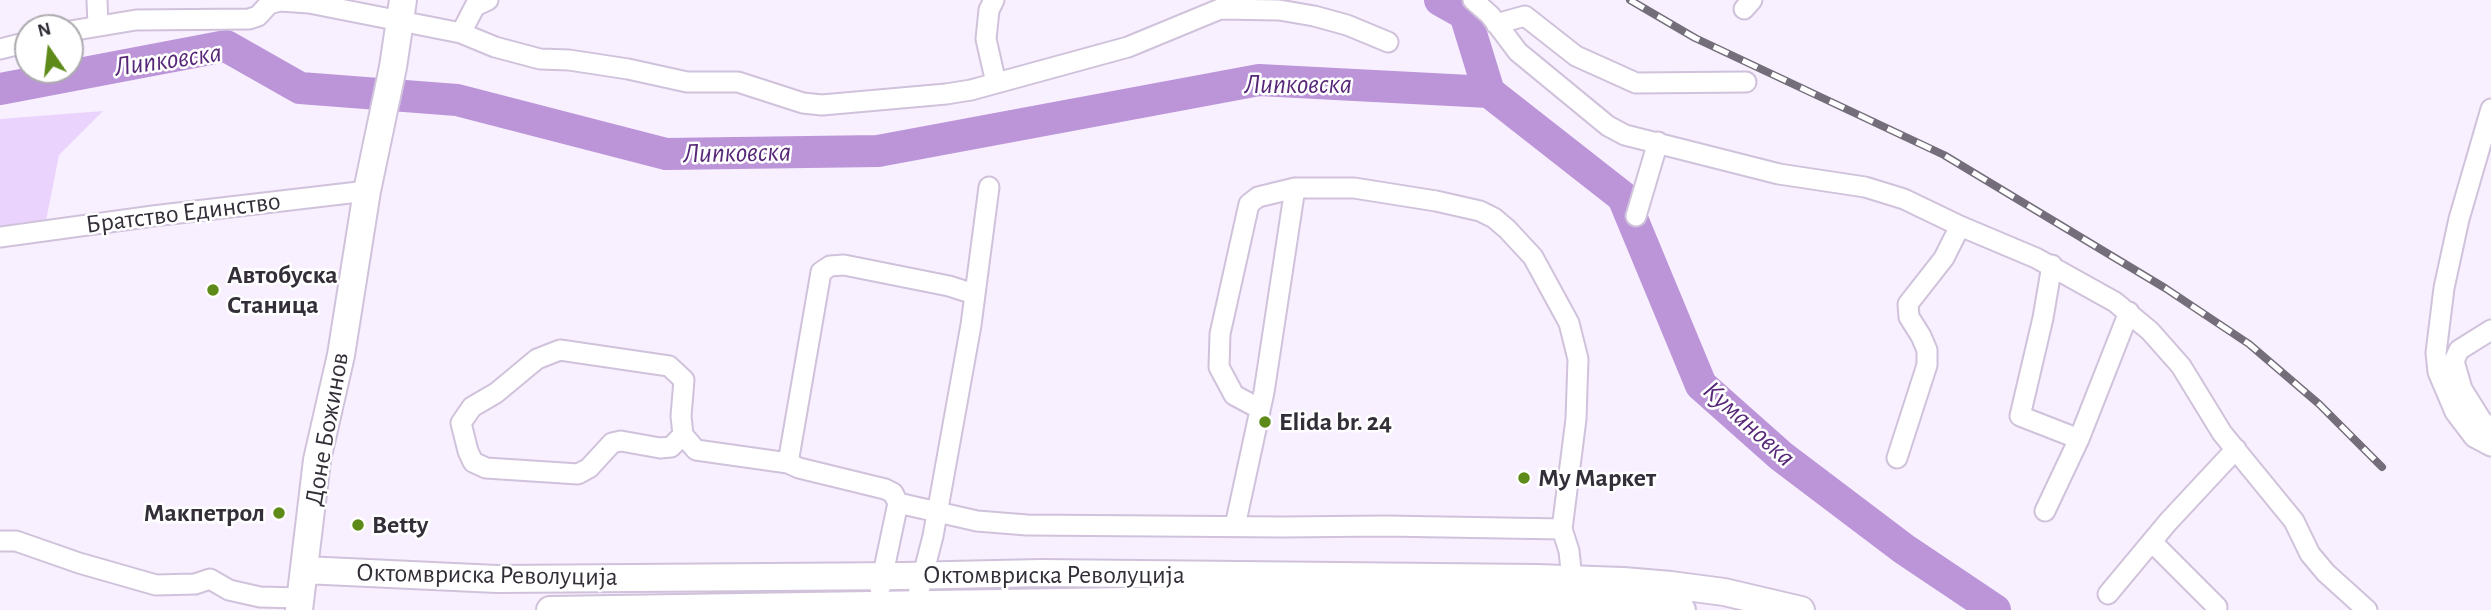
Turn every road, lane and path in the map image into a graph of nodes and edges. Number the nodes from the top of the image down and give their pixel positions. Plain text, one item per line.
1 (97, 0) edge
2 (488, 0) edge
3 (994, 0) edge
4 (1474, 0) edge
5 (401, 10) edge
6 (1496, 24) junction
7 (98, 26) junction
8 (84, 28) edge
9 (461, 33) junction
10 (1388, 42) dead end
11 (1746, 82) dead end
12 (996, 83) junction
13 (2491, 109) edge
14 (1658, 142) junction
15 (989, 187) dead end
16 (1294, 188) junction
17 (367, 191) junction
18 (1636, 216) dead end
19 (1960, 226) junction
20 (0, 237) edge
21 (2052, 265) junction
22 (974, 294) junction
23 (2129, 312) junction
24 (2491, 330) edge
25 (1260, 409) junction
26 (2491, 428) edge
27 (683, 435) junction
28 (2078, 439) junction
29 (2491, 446) edge
30 (2236, 449) junction
31 (1897, 458) dead end
32 (788, 463) junction
33 (898, 503) junction
34 (2045, 511) dead end
35 (937, 512) junction
36 (1235, 526) junction
37 (1562, 529) junction
38 (0, 541) edge
39 (2152, 541) junction
40 (304, 570) junction
41 (883, 575) junction
42 (922, 575) junction
43 (1572, 579) junction
44 (2108, 594) dead end
45 (300, 604) edge
46 (878, 607) edge
47 (916, 607) edge
48 (2217, 607) dead end
49 (550, 610) edge
50 (1682, 610) edge
51 (1801, 610) edge
52 (2367, 610) edge

1 - 7 street
2 - 9 street
3 - 12 street
4 - 6 street
5 - 7 street
5 - 9 street
5 - 17 street, Доне Божинов
6 - 11 street
6 - 14 street
7 - 8 street
9 - 12 street
10 - 12 street
13 - 29 street
14 - 18 street
14 - 19 street
15 - 22 street
16 - 25 street
16 - 25 street
16 - 37 street
17 - 20 street, Братство Единство
17 - 40 street, Доне Божинов
19 - 21 street
19 - 31 street
21 - 23 street
21 - 28 street
22 - 32 street
22 - 35 street
23 - 28 street
23 - 30 street
24 - 26 street
25 - 36 street
27 - 27 street
27 - 32 street
28 - 34 street
30 - 39 street
30 - 52 street
32 - 33 street
33 - 35 street
33 - 41 street
35 - 36 street
35 - 42 street
36 - 37 street
37 - 43 street
38 - 45 street
39 - 44 street
39 - 48 street
40 - 41 street, Октомвриска Револуција
40 - 45 street, Доне Божинов
41 - 42 street, Октомвриска Револуција
41 - 46 street
42 - 43 street, Октомвриска Револуција
42 - 47 street
43 - 51 street, Октомвриска Револуција
46 - 47 street, Октомвриска Револуција
46 - 49 street, Октомвриска Револуција
47 - 50 street, Октомвриска Револуција

